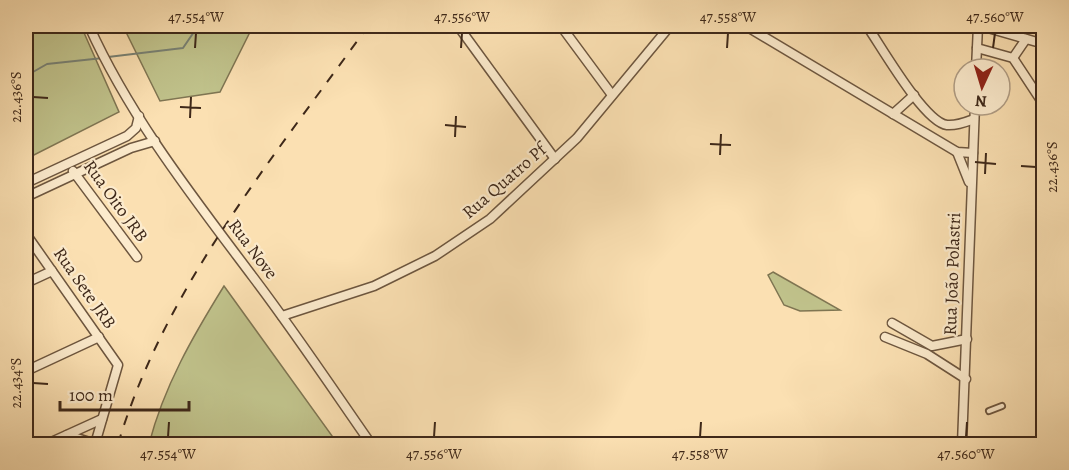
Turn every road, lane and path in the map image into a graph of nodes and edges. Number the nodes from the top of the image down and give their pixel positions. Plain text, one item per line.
1 (89, 26) edge
2 (458, 26) edge
3 (561, 26) edge
4 (746, 26) edge
5 (867, 26) edge
6 (980, 26) edge
7 (667, 27) edge
8 (1026, 39) junction
9 (1044, 44) edge
10 (977, 48) junction
11 (977, 57) edge
12 (1013, 58) junction
13 (914, 94) junction
14 (612, 95) junction
15 (1044, 105) edge
16 (928, 113) junction
17 (893, 114) junction
18 (139, 116) junction
19 (974, 119) joint
20 (913, 126) junction
21 (155, 141) junction
22 (957, 152) junction
23 (973, 153) junction
24 (555, 159) junction
25 (68, 164) junction
26 (76, 174) junction
27 (26, 183) edge
28 (971, 187) junction
29 (26, 197) edge
30 (26, 234) edge
31 (137, 257) dead end
32 (52, 271) junction
33 (26, 283) edge
34 (282, 316) junction
35 (892, 323) dead end
36 (99, 337) junction
37 (885, 337) dead end
38 (966, 339) junction
39 (929, 350) junction
40 (26, 371) edge
41 (966, 379) junction
42 (1002, 406) dead end
43 (989, 411) dead end
44 (102, 419) junction
45 (67, 435) junction
46 (47, 444) edge
47 (96, 444) edge
48 (370, 444) edge
49 (962, 444) edge

1 - 18 street, Rua Nove
2 - 24 street
3 - 14 street
4 - 17 street
5 - 13 street
6 - 8 street
6 - 10 street
7 - 14 street, Rua Quatro Pf
8 - 9 street
8 - 12 street
10 - 11 street
10 - 12 street
12 - 15 street
13 - 16 street
13 - 17 street
14 - 24 street, Rua Quatro Pf
16 - 19 street
16 - 20 street
17 - 20 street
18 - 21 street, Rua Nove
18 - 25 street
19 - 23 street, Rua João Polastri
20 - 22 street
21 - 26 street
21 - 34 street, Rua Nove
22 - 23 street
22 - 28 street
23 - 28 street, Rua João Polastri
24 - 34 street, Rua Quatro Pf
25 - 26 street, Rua Oito JRB
25 - 27 street
26 - 29 street
26 - 31 street, Rua Oito JRB
28 - 38 street, Rua João Polastri
30 - 32 street, Rua Sete JRB
32 - 33 street
32 - 36 street, Rua Sete JRB
34 - 48 street, Rua Nove
35 - 39 street
36 - 40 street
36 - 44 street, Rua Sete JRB
37 - 39 street
38 - 39 street
38 - 41 street, Rua João Polastri
39 - 41 street
41 - 49 street, Rua João Polastri
42 - 43 lane
44 - 45 street
44 - 47 street
45 - 46 street
45 - 47 street

